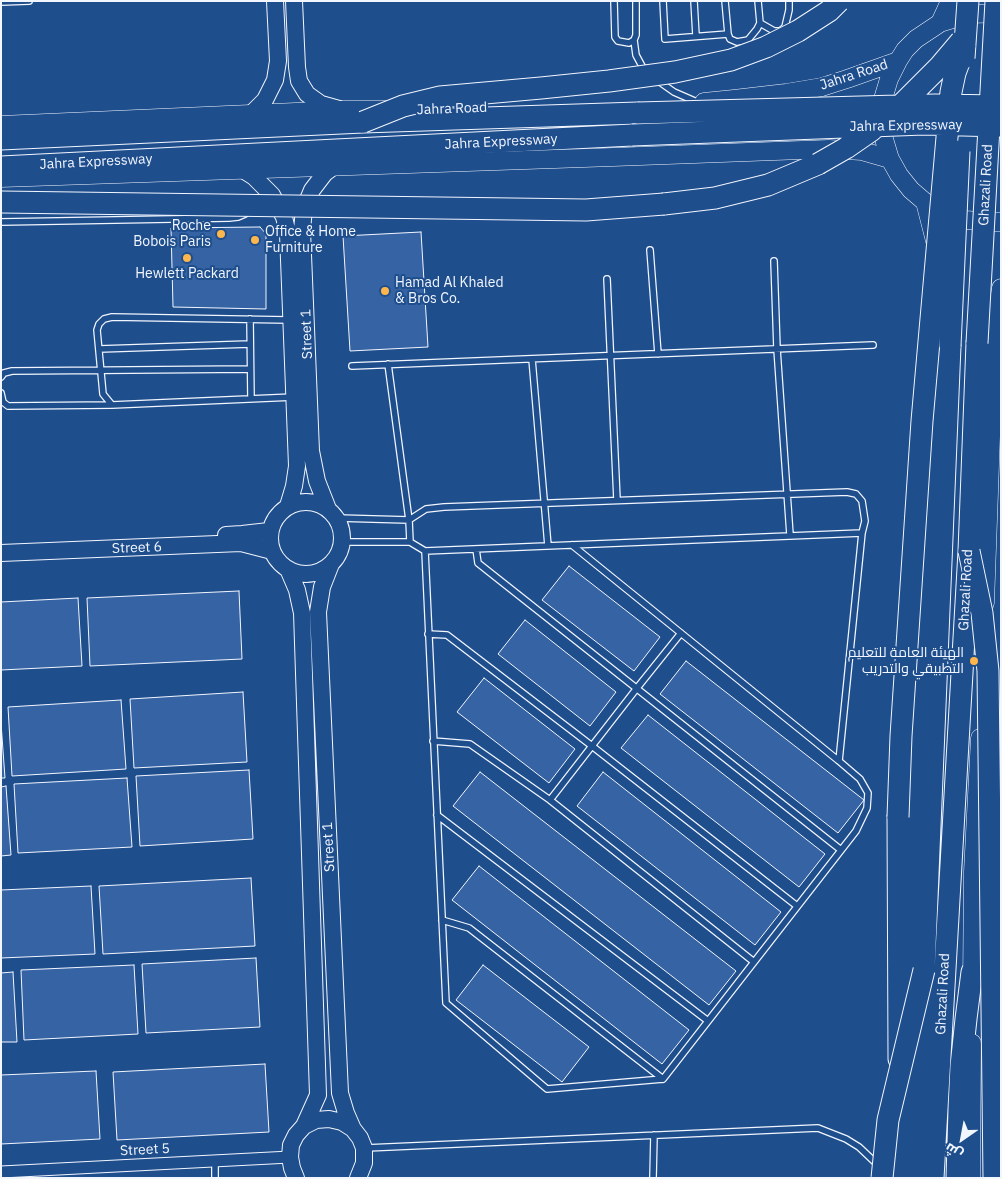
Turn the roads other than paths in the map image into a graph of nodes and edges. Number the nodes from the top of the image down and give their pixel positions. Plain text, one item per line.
1 (29, 1) edge
2 (275, 1) edge
3 (294, 1) edge
4 (614, 1) edge
5 (636, 1) edge
6 (663, 1) edge
7 (694, 1) edge
8 (725, 1) edge
9 (758, 1) edge
10 (789, 1) edge
11 (839, 1) edge
12 (950, 1) edge
13 (968, 1) edge
14 (988, 1) edge
15 (996, 1) edge
16 (1, 2) edge
17 (1001, 13) edge
18 (760, 23) junction
19 (940, 23) junction
20 (728, 34) junction
21 (696, 36) junction
22 (634, 40) junction
23 (965, 46) junction
24 (898, 61) junction
25 (697, 102) junction
26 (1001, 106) edge
27 (341, 110) junction
28 (251, 114) junction
29 (363, 122) junction
30 (1, 125) edge
31 (1001, 126) edge
32 (1, 139) edge
33 (890, 159) junction
34 (1, 167) edge
35 (333, 167) junction
36 (243, 170) junction
37 (1, 178) edge
38 (261, 192) junction
39 (44, 195) dead end
40 (170, 196) dead end
41 (1, 202) edge
42 (925, 202) junction
43 (35, 215) junction
44 (183, 219) junction
45 (1, 222) edge
46 (1001, 222) edge
47 (650, 250) dead end
48 (774, 262) dead end
49 (607, 279) dead end
50 (1001, 288) edge
51 (250, 319) junction
52 (299, 320) junction
53 (250, 344) junction
54 (873, 345) dead end
55 (99, 349) junction
56 (777, 349) junction
57 (658, 354) junction
58 (611, 356) junction
59 (532, 359) junction
60 (388, 364) junction
61 (352, 366) dead end
62 (250, 369) junction
63 (100, 370) junction
64 (1, 376) edge
65 (1, 393) edge
66 (302, 397) junction
67 (251, 399) junction
68 (112, 404) junction
69 (787, 494) junction
70 (618, 500) junction
71 (544, 503) junction
72 (288, 506) junction
73 (332, 514) junction
74 (409, 520) junction
75 (269, 531) junction
76 (862, 532) junction
77 (790, 536) junction
78 (342, 542) junction
79 (410, 542) junction
80 (1, 543) edge
81 (572, 545) junction
82 (548, 546) junction
83 (476, 549) junction
84 (272, 551) junction
85 (424, 551) junction
86 (968, 551) junction
87 (1, 553) edge
88 (331, 564) junction
89 (288, 569) junction
90 (681, 633) junction
91 (428, 634) junction
92 (636, 688) junction
93 (981, 704) junction
94 (433, 742) junction
95 (592, 746) junction
96 (1001, 752) edge
97 (839, 761) junction
98 (550, 800) junction
99 (1001, 814) edge
100 (437, 815) junction
101 (841, 850) junction
102 (973, 872) junction
103 (798, 906) junction
104 (442, 920) junction
105 (754, 962) junction
106 (924, 970) junction
107 (972, 972) junction
108 (708, 1021) junction
109 (663, 1079) junction
110 (304, 1126) junction
111 (353, 1129) junction
112 (654, 1135) junction
113 (364, 1148) junction
114 (290, 1157) junction
115 (215, 1161) junction
116 (1, 1172) edge
117 (896, 1177) edge
118 (215, 1178) edge
119 (296, 1178) edge
120 (358, 1178) edge
121 (653, 1178) edge
122 (933, 1178) edge
123 (958, 1178) edge
124 (971, 1178) edge
125 (994, 1178) edge

1 - 16 lane
2 - 28 street
3 - 27 street
4 - 22 lane
5 - 22 lane
6 - 21 lane
7 - 21 lane
8 - 20 lane
9 - 18 lane
10 - 18 lane
11 - 29 highway, bridge
12 - 19 main road
13 - 23 highway, Ghazali Road, bridge
14 - 41 highway, bridge
15 - 86 highway, Ghazali Road, bridge
17 - 19 main road
18 - 20 lane
19 - 24 main road
20 - 21 lane
22 - 25 lane
23 - 106 highway, Ghazali Road, bridge
23 - 117 highway, bridge
24 - 25 main road, Jahra Road
24 - 33 main road
25 - 27 main road, Jahra Road
26 - 29 highway, Jahra Expressway, bridge
27 - 28 main road, Jahra Road
28 - 30 main road, Jahra Road
29 - 32 highway, Jahra Expressway
31 - 34 highway, Jahra Expressway, bridge
33 - 35 main road
33 - 42 main road
35 - 36 main road
35 - 52 street, Street 1
36 - 37 main road
36 - 38 street, Street 1
38 - 44 lane
38 - 52 street, Street 1
39 - 43 lane
40 - 44 lane
42 - 46 main road
42 - 117 main road
43 - 44 lane
43 - 45 lane
47 - 57 lane
48 - 56 lane
49 - 58 lane
50 - 93 main road, Ghazali Road
51 - 52 lane
51 - 53 lane
51 - 55 lane
52 - 66 street, Street 1
53 - 55 lane
53 - 62 lane
54 - 56 lane
55 - 63 lane
56 - 57 lane
56 - 69 lane
57 - 58 lane
58 - 59 lane
58 - 70 lane
59 - 60 lane
59 - 71 lane
60 - 61 lane
60 - 74 lane
62 - 63 lane
62 - 67 lane
63 - 64 lane
63 - 68 lane
65 - 68 lane
66 - 67 lane
66 - 72 street, Street 1
66 - 73 street, Street 1
67 - 68 lane
69 - 70 lane
69 - 76 lane
69 - 77 lane
70 - 71 lane
71 - 74 lane
71 - 82 lane
72 - 73 street
72 - 75 street
73 - 74 lane
73 - 78 street
74 - 79 lane
75 - 80 street, Street 6
75 - 84 street
76 - 77 lane
76 - 97 lane
77 - 81 lane
78 - 79 lane
78 - 88 street
79 - 85 lane
81 - 82 lane
81 - 90 lane
82 - 83 lane
83 - 85 lane
83 - 92 lane
84 - 87 street, Street 6
84 - 89 street
85 - 91 lane
86 - 122 highway, Ghazali Road
86 - 125 highway, bridge
88 - 89 street
88 - 111 street, Street 1
89 - 110 street, Street 1
90 - 92 lane
90 - 97 lane
91 - 94 lane
91 - 95 lane
92 - 95 lane
92 - 101 lane
93 - 96 main road
93 - 102 main road, Ghazali Road
94 - 98 lane
94 - 100 lane
95 - 98 lane
95 - 103 lane
97 - 101 lane
98 - 105 lane
99 - 102 main road
100 - 104 lane
100 - 108 lane
101 - 103 lane
102 - 107 main road, Ghazali Road
103 - 105 lane
104 - 109 lane
104 - 109 lane
105 - 108 lane
106 - 117 highway, Ghazali Road, bridge
106 - 117 highway, bridge
107 - 123 highway
107 - 124 main road, Ghazali Road
108 - 109 lane
110 - 111 street
110 - 114 street, Street 1
111 - 113 street, Street 1
112 - 113 lane
112 - 117 lane
112 - 121 lane
113 - 120 street
114 - 115 street, Street 5
114 - 119 street
115 - 116 street, Street 5
115 - 118 lane

